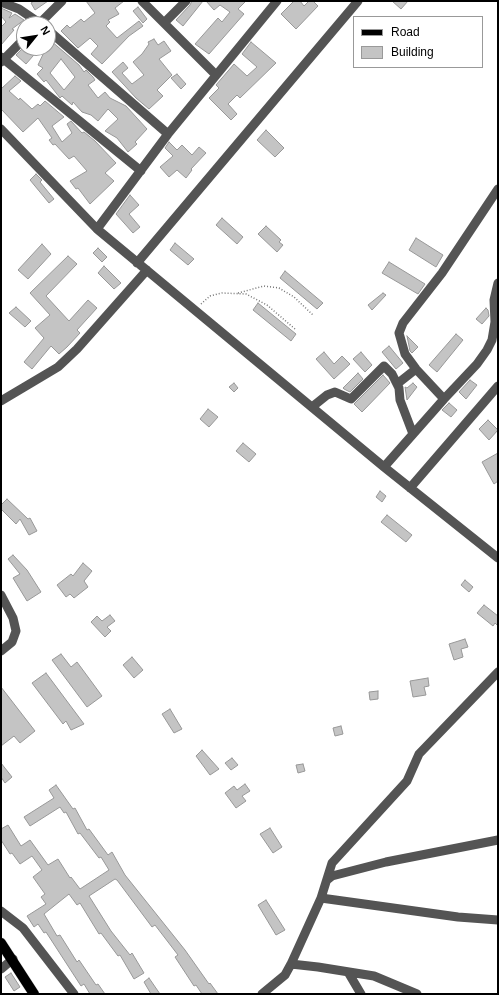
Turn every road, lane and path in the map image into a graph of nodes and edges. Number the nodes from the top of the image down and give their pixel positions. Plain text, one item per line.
1 (62, 1) edge
2 (142, 1) edge
3 (186, 1) edge
4 (277, 1) edge
5 (358, 1) edge
6 (1, 2) edge
7 (29, 16) edge
8 (48, 16) edge
9 (164, 22) junction
10 (56, 37) edge
11 (16, 46) edge
12 (2, 59) edge
13 (216, 75) junction
14 (1, 129) edge
15 (168, 134) junction
16 (141, 171) junction
17 (498, 189) edge
18 (97, 229) junction
19 (138, 263) junction
20 (147, 270) junction
21 (498, 283) edge
22 (236, 294) junction
23 (195, 310) junction
24 (313, 315) dead end
25 (295, 329) dead end
26 (416, 369) junction
27 (397, 384) junction
28 (498, 386) edge
29 (444, 399) junction
30 (1, 401) edge
31 (312, 407) junction
32 (413, 434) junction
33 (384, 467) junction
34 (410, 488) junction
35 (498, 558) edge
36 (1, 595) edge
37 (1, 651) edge
38 (498, 672) edge
39 (498, 840) edge
40 (327, 880) junction
41 (321, 898) junction
42 (1, 911) edge
43 (498, 920) edge
44 (1, 943) edge
45 (12, 959) junction
46 (291, 964) junction
47 (1, 969) edge
48 (348, 972) junction
49 (34, 994) edge
50 (74, 994) edge
51 (262, 994) edge
52 (361, 994) edge
53 (417, 994) edge

1 - 8 street
2 - 9 street
3 - 9 street
4 - 13 street
5 - 19 street
6 - 7 street
9 - 13 street
10 - 15 street
11 - 12 street
12 - 16 street
13 - 15 street
14 - 18 street
15 - 16 street
16 - 18 street
17 - 26 street
18 - 19 street
19 - 20 street
20 - 23 street
20 - 30 street
21 - 29 street
22 - 23 path
22 - 24 path
22 - 25 path
23 - 31 street
26 - 27 street
26 - 29 street
27 - 31 street
27 - 32 street
28 - 34 street
29 - 32 street
31 - 33 street
32 - 33 street
33 - 34 street
34 - 35 street
36 - 37 street
38 - 40 street
39 - 40 street
40 - 41 street
41 - 43 street
41 - 46 street
42 - 50 street
44 - 45 main road
45 - 47 street
45 - 49 main road
46 - 48 street
46 - 51 street
48 - 52 street
48 - 53 street

